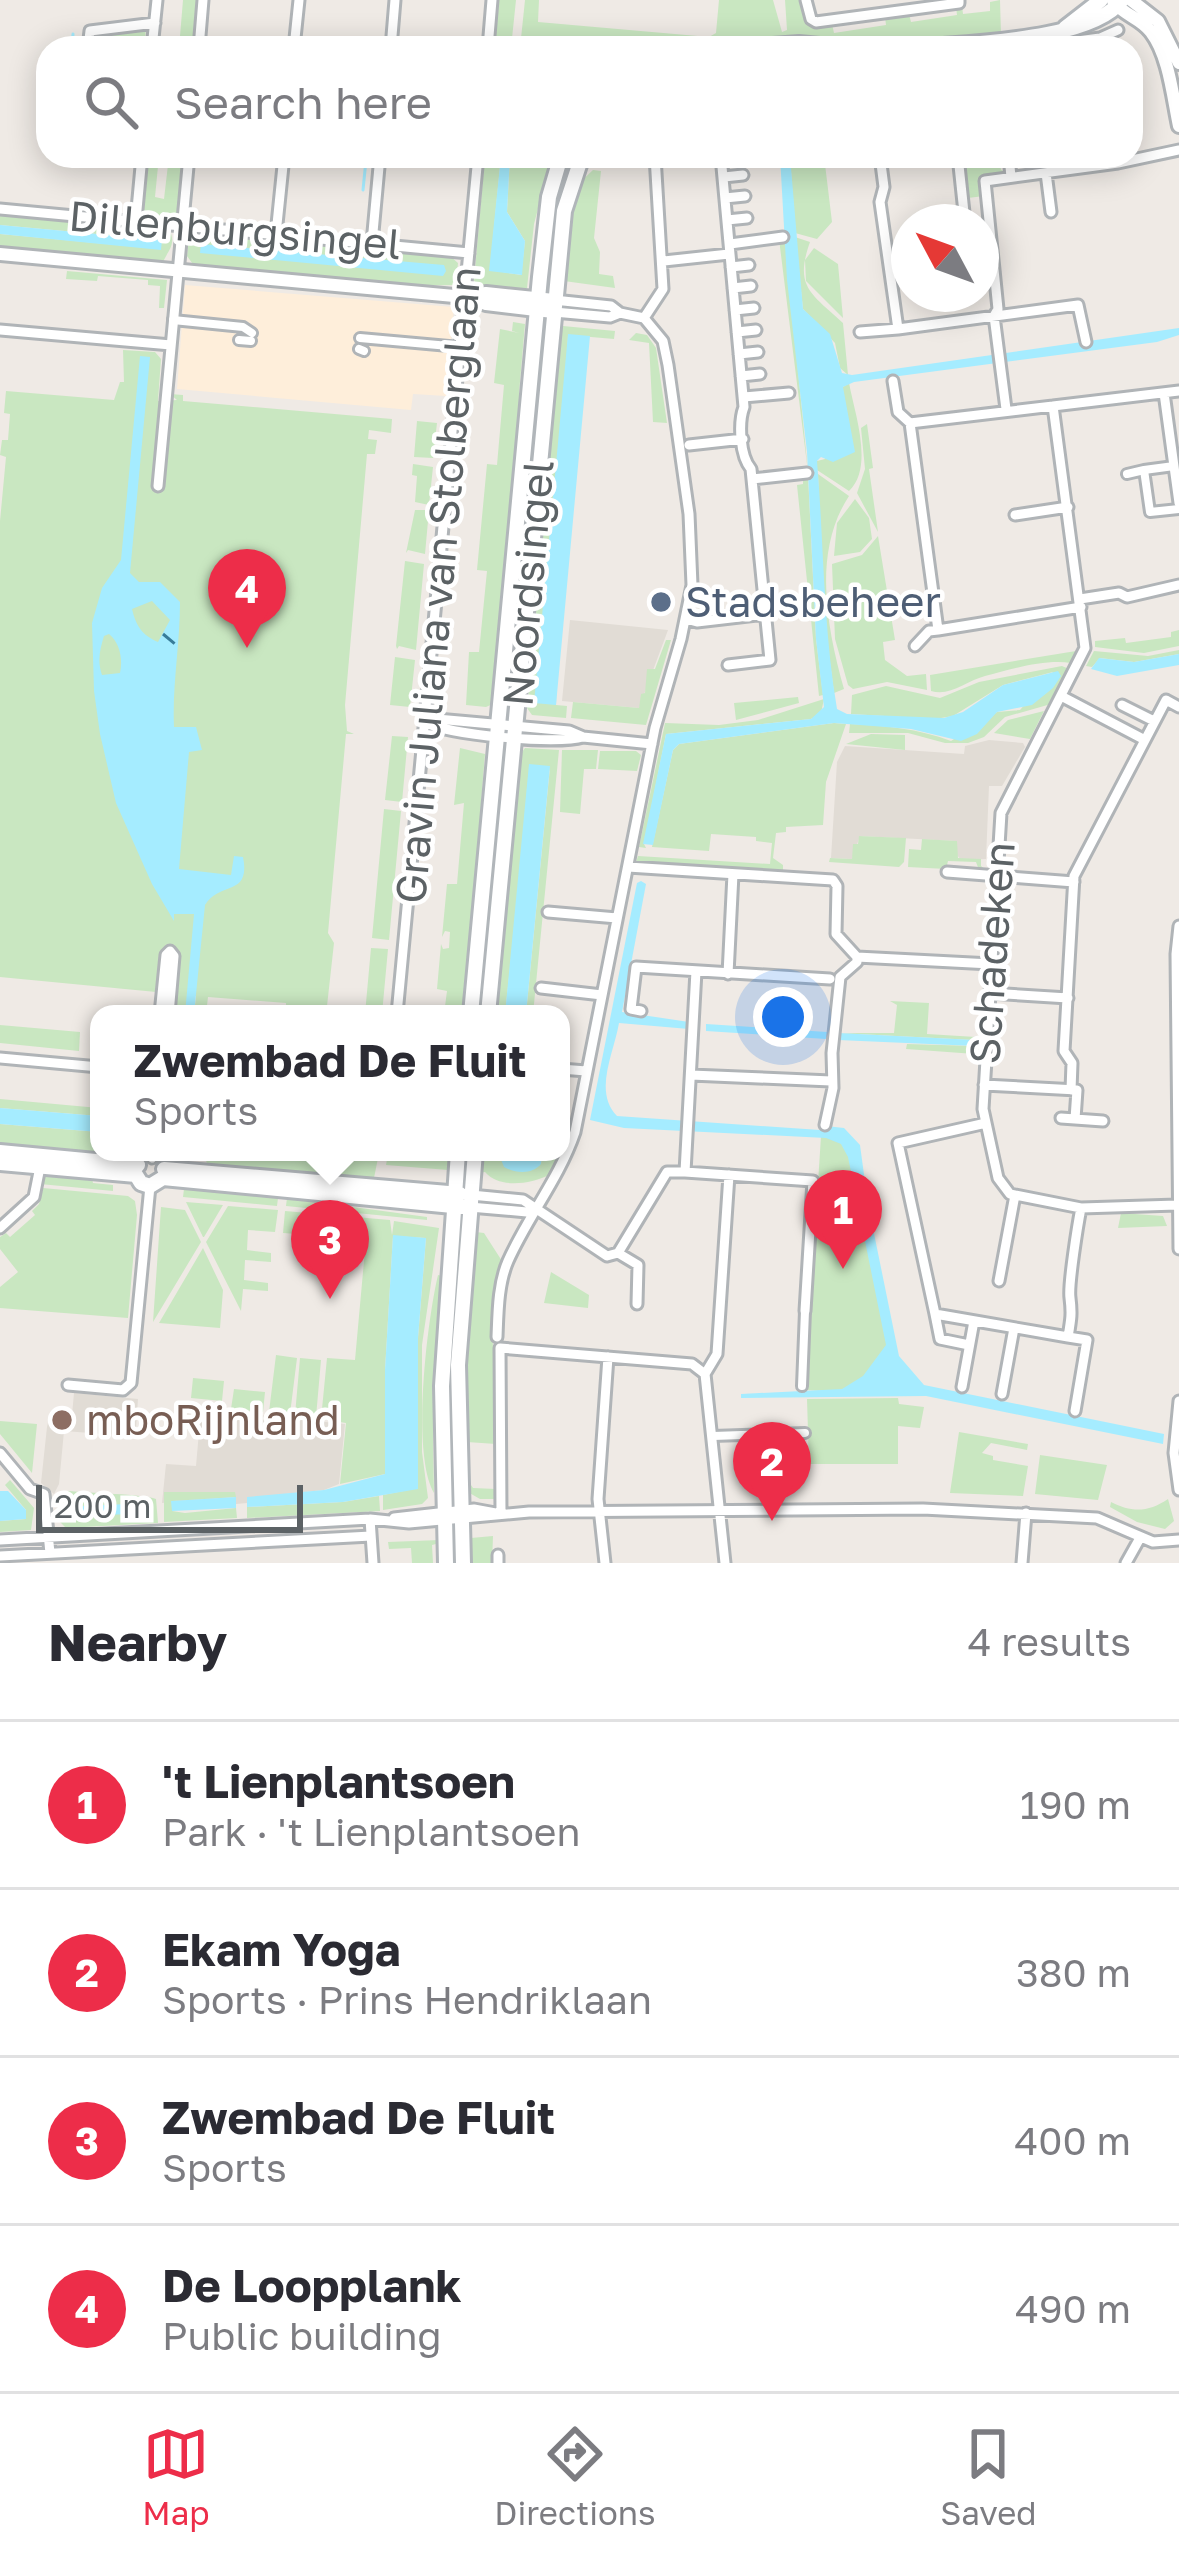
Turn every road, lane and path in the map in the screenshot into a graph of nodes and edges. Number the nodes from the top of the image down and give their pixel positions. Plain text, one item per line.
1 (157, 0) edge
2 (203, 0) edge
3 (298, 0) edge
4 (395, 0) edge
5 (492, 0) edge
6 (806, 0) edge
7 (959, 0) edge
8 (1101, 0) edge
9 (1120, 2) edge
10 (155, 23) junction
11 (1118, 30) dead end
12 (1066, 35) junction
13 (89, 36) edge
14 (153, 36) edge
15 (200, 36) edge
16 (295, 36) edge
17 (392, 36) edge
18 (489, 36) edge
19 (1048, 36) edge
20 (1063, 36) edge
21 (1077, 36) edge
22 (1104, 36) edge
23 (1174, 56) edge
24 (1179, 126) edge
25 (1179, 150) edge
26 (1143, 154) edge
27 (141, 168) edge
28 (188, 168) edge
29 (283, 168) edge
30 (379, 168) edge
31 (477, 168) edge
32 (557, 168) edge
33 (578, 168) edge
34 (656, 168) edge
35 (723, 168) edge
36 (882, 168) edge
37 (959, 168) edge
38 (1011, 168) edge
39 (1061, 168) edge
40 (1046, 172) junction
41 (743, 176) dead end
42 (724, 177) junction
43 (1012, 177) junction
44 (745, 196) dead end
45 (725, 198) junction
46 (963, 204) edge
47 (986, 204) edge
48 (0, 209) edge
49 (1052, 212) dead end
50 (747, 218) dead end
51 (136, 220) junction
52 (728, 220) junction
53 (182, 224) junction
54 (276, 233) junction
55 (783, 237) dead end
56 (372, 243) junction
57 (729, 249) junction
58 (469, 253) junction
59 (0, 254) edge
60 (664, 261) junction
61 (749, 265) dead end
62 (731, 267) junction
63 (178, 269) junction
64 (751, 286) dead end
65 (733, 288) junction
66 (465, 297) junction
67 (546, 305) junction
68 (754, 308) dead end
69 (735, 310) junction
70 (996, 312) edge
71 (994, 316) junction
72 (644, 318) junction
73 (173, 320) junction
74 (898, 328) junction
75 (0, 330) edge
76 (756, 330) dead end
77 (737, 332) junction
78 (860, 332) dead end
79 (360, 338) dead end
80 (239, 340) dead end
81 (1086, 342) dead end
82 (171, 345) junction
83 (460, 347) junction
84 (758, 352) dead end
85 (739, 354) junction
86 (760, 374) dead end
87 (741, 376) junction
88 (893, 381) dead end
89 (1179, 391) edge
90 (1164, 392) junction
91 (789, 393) dead end
92 (744, 398) junction
93 (1053, 406) junction
94 (1006, 409) junction
95 (910, 423) junction
96 (742, 439) junction
97 (689, 445) dead end
98 (1174, 466) junction
99 (1144, 470) junction
100 (807, 473) dead end
101 (1127, 474) dead end
102 (752, 479) junction
103 (158, 486) dead end
104 (1179, 506) edge
105 (1068, 507) junction
106 (1150, 512) junction
107 (1138, 513) dead end
108 (1016, 515) dead end
109 (1179, 585) edge
110 (1080, 603) junction
111 (766, 614) junction
112 (686, 619) junction
113 (938, 630) junction
114 (915, 646) dead end
115 (728, 665) dead end
116 (1063, 697) junction
117 (1122, 704) dead end
118 (1179, 707) edge
119 (424, 722) junction
120 (1154, 722) junction
121 (506, 731) junction
122 (1145, 740) junction
123 (652, 744) junction
124 (628, 867) junction
125 (946, 872) dead end
126 (733, 874) junction
127 (996, 876) junction
128 (1074, 882) junction
129 (548, 913) dead end
130 (617, 918) junction
131 (1179, 926) edge
132 (856, 957) junction
133 (991, 964) junction
134 (697, 971) junction
135 (728, 974) junction
136 (830, 979) dead end
137 (542, 988) dead end
138 (990, 993) junction
139 (602, 995) junction
140 (1068, 998) junction
141 (164, 1005) edge
142 (166, 1005) edge
143 (398, 1005) edge
144 (472, 1005) edge
145 (489, 1005) edge
146 (641, 1011) dead end
147 (0, 1058) edge
148 (90, 1066) edge
149 (570, 1070) edge
150 (586, 1071) junction
151 (692, 1075) junction
152 (831, 1082) junction
153 (984, 1085) junction
154 (1071, 1090) junction
155 (1061, 1118) dead end
156 (1075, 1119) junction
157 (1103, 1121) dead end
158 (986, 1123) junction
159 (825, 1125) dead end
160 (570, 1146) edge
161 (0, 1152) edge
162 (90, 1158) edge
163 (459, 1161) edge
164 (473, 1161) edge
165 (565, 1161) edge
166 (144, 1162) edge
167 (0, 1163) edge
168 (40, 1167) junction
169 (685, 1172) junction
170 (729, 1174) junction
171 (159, 1178) junction
172 (1015, 1195) junction
173 (462, 1200) junction
174 (1177, 1205) edge
175 (1081, 1208) junction
176 (535, 1211) junction
177 (0, 1228) edge
178 (1179, 1249) edge
179 (618, 1252) junction
180 (1000, 1281) dead end
181 (637, 1304) dead end
182 (805, 1311) joint
183 (935, 1314) junction
184 (974, 1321) junction
185 (1014, 1328) junction
186 (1068, 1337) junction
187 (498, 1343) junction
188 (969, 1346) junction
189 (608, 1358) junction
190 (705, 1373) junction
191 (68, 1385) dead end
192 (802, 1386) dead end
193 (962, 1387) dead end
194 (1002, 1394) dead end
195 (1179, 1401) edge
196 (1075, 1411) dead end
197 (806, 1433) dead end
198 (713, 1436) junction
199 (0, 1453) edge
200 (1179, 1490) edge
201 (720, 1509) junction
202 (599, 1510) junction
203 (1026, 1513) junction
204 (501, 1514) junction
205 (461, 1515) junction
206 (444, 1516) junction
207 (370, 1519) junction
208 (371, 1536) junction
209 (49, 1537) junction
210 (1140, 1538) junction
211 (0, 1540) edge
212 (1179, 1540) edge
213 (50, 1553) junction
214 (0, 1556) edge
215 (373, 1563) edge
216 (446, 1563) edge
217 (463, 1563) edge
218 (605, 1563) edge
219 (725, 1563) edge
220 (1022, 1563) edge
221 (1126, 1563) edge

1 - 10 street
2 - 15 street
3 - 16 street
4 - 17 street
5 - 18 street
6 - 7 street
8 - 12 main road
9 - 12 main road
9 - 23 street
10 - 13 street
10 - 14 street
11 - 22 street
12 - 19 main road
12 - 20 street
12 - 21 street
23 - 24 street
25 - 26 street
27 - 51 street
28 - 53 street
29 - 54 street
30 - 56 street
31 - 58 street, Gravin Juliana van Stolberglaan
32 - 67 main road, Noordsingel
33 - 67 main road, Noordsingel
34 - 60 street
35 - 42 street
36 - 74 street
37 - 46 street
38 - 43 street
39 - 40 street
40 - 43 street
40 - 49 street
41 - 42 street
42 - 45 street
43 - 47 street
44 - 45 street
45 - 52 street
48 - 51 street, Dillenburgsingel
50 - 52 street
51 - 53 street, Dillenburgsingel
52 - 57 street
53 - 54 street, Dillenburgsingel
53 - 63 street
54 - 56 street, Dillenburgsingel
55 - 57 street
56 - 58 street, Dillenburgsingel
57 - 60 street
57 - 62 street
58 - 66 street, Gravin Juliana van Stolberglaan
59 - 63 street, Dillenburgsingel
60 - 72 street
61 - 62 street
62 - 65 street
63 - 66 street, Dillenburgsingel
63 - 73 street
64 - 65 street
65 - 69 street
66 - 67 street, Dillenburgsingel
66 - 83 street, Gravin Juliana van Stolberglaan
67 - 72 street, Dillenburgsingel
67 - 121 main road, Noordsingel
68 - 69 street
69 - 77 street
70 - 71 street
71 - 74 street
71 - 81 street
71 - 94 street
72 - 112 street
73 - 80 street
73 - 82 street
74 - 78 street
75 - 82 street
76 - 77 street
77 - 85 street
79 - 83 street
82 - 103 street
83 - 119 street, Gravin Juliana van Stolberglaan
84 - 85 street
85 - 87 street
86 - 87 street
87 - 92 street
88 - 95 street
89 - 90 street
90 - 93 street
90 - 98 street
91 - 92 street
92 - 96 street
93 - 94 street
93 - 105 street, Schadeken
94 - 95 street
95 - 113 street
96 - 97 street
96 - 102 street
98 - 99 street
98 - 104 street
99 - 101 street
99 - 106 street
100 - 102 street
102 - 111 street
104 - 106 street
105 - 108 street
105 - 110 street, Schadeken
106 - 107 street
109 - 110 street
110 - 113 street
110 - 116 street, Schadeken
111 - 112 street
111 - 115 street
112 - 123 street
113 - 114 street
116 - 122 street
116 - 127 street, Schadeken
117 - 120 street
118 - 120 street
119 - 121 street
119 - 143 street, Gravin Juliana van Stolberglaan
120 - 122 street
121 - 123 street
121 - 144 main road, Noordsingel
121 - 145 main road, Noordsingel
122 - 128 street
123 - 124 street
124 - 126 street
124 - 130 street
125 - 127 street
126 - 132 street
126 - 135 street
127 - 128 street
127 - 133 street, Schadeken
128 - 140 street
129 - 130 street
130 - 139 street
131 - 174 street
132 - 133 street
132 - 152 street
133 - 138 street, Schadeken
134 - 135 street
134 - 146 street
134 - 151 street
135 - 136 street
137 - 139 street
138 - 140 street
138 - 153 street, Schadeken
139 - 150 street
140 - 154 street
141 - 142 street
147 - 148 street
149 - 150 street
150 - 160 street
151 - 152 street
151 - 169 street
152 - 159 street
153 - 154 street
153 - 158 street, Schadeken
154 - 156 street
155 - 156 street
156 - 157 street
158 - 172 street, Schadeken
158 - 183 street
161 - 162 main road
163 - 173 main road
164 - 173 main road
165 - 176 street
166 - 168 main road
166 - 171 main road
166 - 171 main road
167 - 168 main road
168 - 177 street
169 - 170 street
169 - 179 street
170 - 182 street
170 - 190 street
171 - 173 main road
171 - 191 street
172 - 175 street
172 - 180 street
173 - 176 street
173 - 205 main road
173 - 206 main road
174 - 175 street
174 - 178 street
175 - 186 street
176 - 179 street
176 - 187 street
179 - 181 street
182 - 192 street
183 - 184 street
183 - 188 street
184 - 185 street
184 - 188 street
185 - 186 street
185 - 194 street
186 - 196 street
187 - 189 street
187 - 204 street
188 - 193 street
189 - 190 street
189 - 202 street
190 - 198 street
195 - 200 street
197 - 198 street
198 - 201 street
199 - 209 street
201 - 202 street
201 - 203 street
201 - 219 street
202 - 204 street
202 - 218 street
203 - 210 street
203 - 220 street
204 - 205 street
205 - 206 street
205 - 217 main road
206 - 207 street
206 - 216 main road
207 - 208 street
207 - 209 street
208 - 213 street
208 - 215 street
209 - 211 street
209 - 213 street
210 - 212 street
210 - 221 street
213 - 214 street

